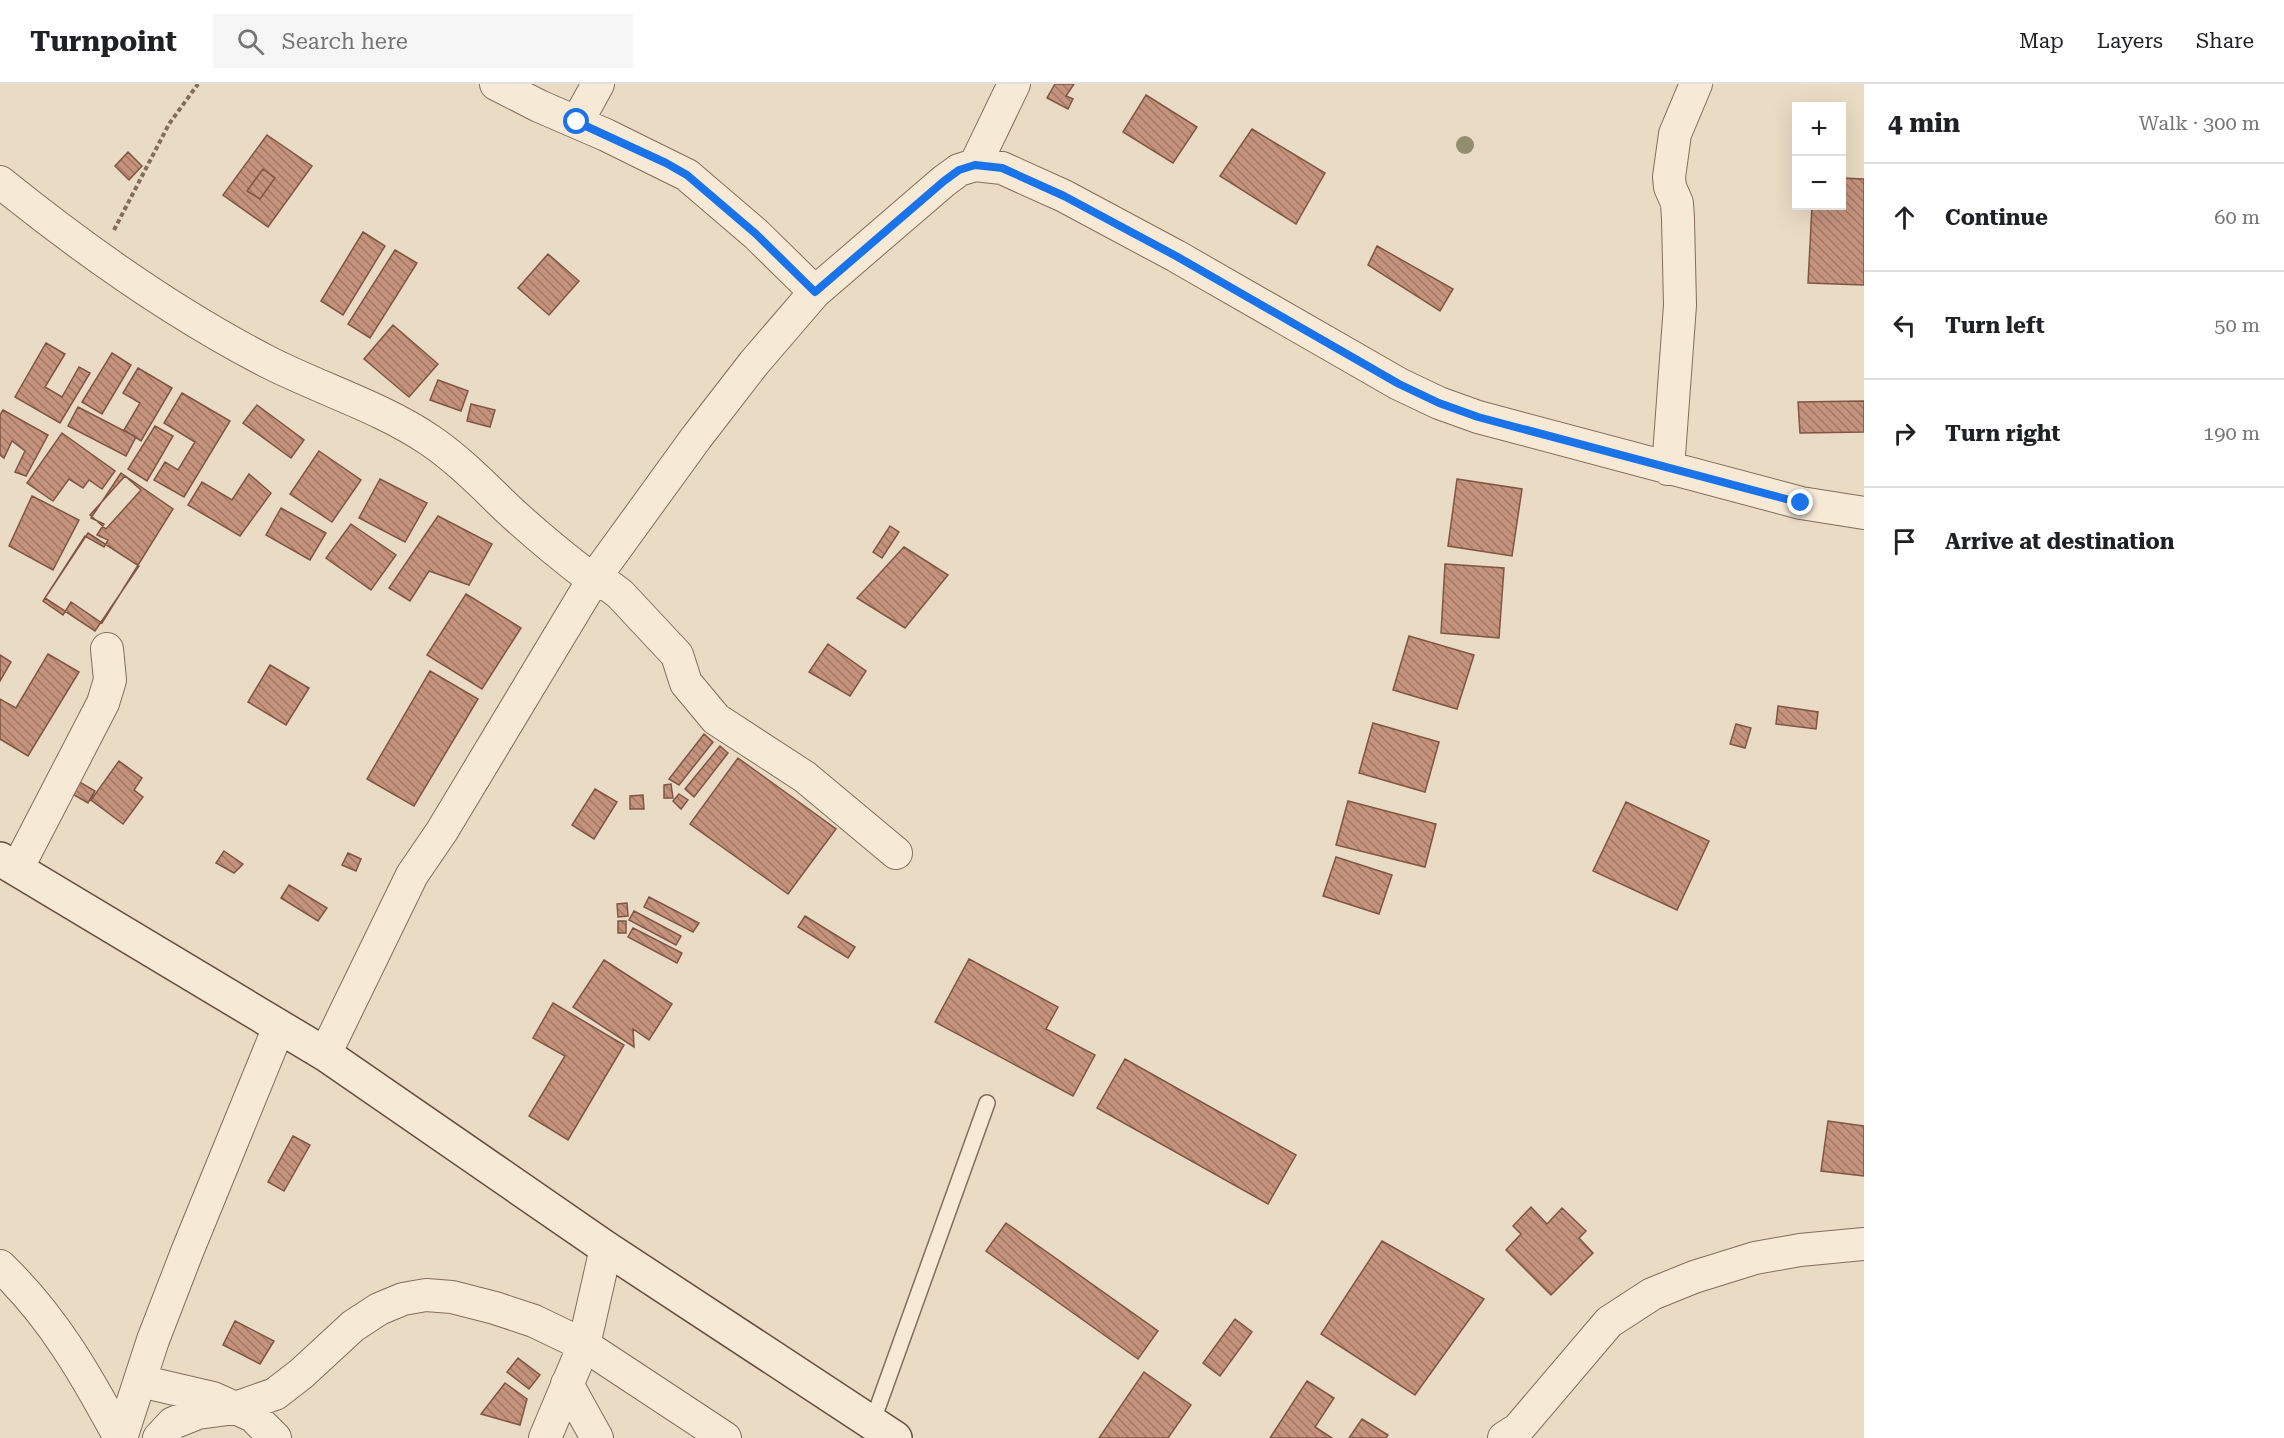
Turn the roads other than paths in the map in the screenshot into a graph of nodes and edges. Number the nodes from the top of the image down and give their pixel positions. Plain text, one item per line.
1 (496, 84) edge
2 (598, 84) edge
3 (1014, 84) edge
4 (1696, 84) edge
5 (577, 122) junction
6 (975, 165) junction
7 (0, 182) edge
8 (815, 292) junction
9 (1668, 469) junction
10 (1864, 513) edge
11 (594, 578) junction
12 (107, 649) dead end
13 (896, 853) dead end
14 (9, 864) edge
15 (279, 1027) junction
16 (325, 1054) junction
17 (987, 1104) dead end
18 (1864, 1244) edge
19 (606, 1248) junction
20 (0, 1266) edge
21 (584, 1345) junction
22 (140, 1381) junction
23 (235, 1408) junction
24 (555, 1418) edge
25 (883, 1431) edge
26 (120, 1438) edge
27 (159, 1438) edge
28 (275, 1438) edge
29 (597, 1438) edge
30 (725, 1438) edge
31 (1504, 1438) edge

1 - 5 street
2 - 5 street
3 - 6 street
4 - 9 street
5 - 8 street
6 - 8 street
6 - 9 street
7 - 11 street
8 - 11 street
9 - 10 street
11 - 13 street
11 - 16 street
12 - 14 street
14 - 15 street
15 - 16 street
15 - 22 street
16 - 19 street
17 - 25 lane
18 - 31 street
19 - 21 street
19 - 25 street
20 - 26 street
21 - 23 street
21 - 24 street
21 - 30 street
22 - 23 street
22 - 26 street
23 - 27 street
23 - 28 street
24 - 29 street

